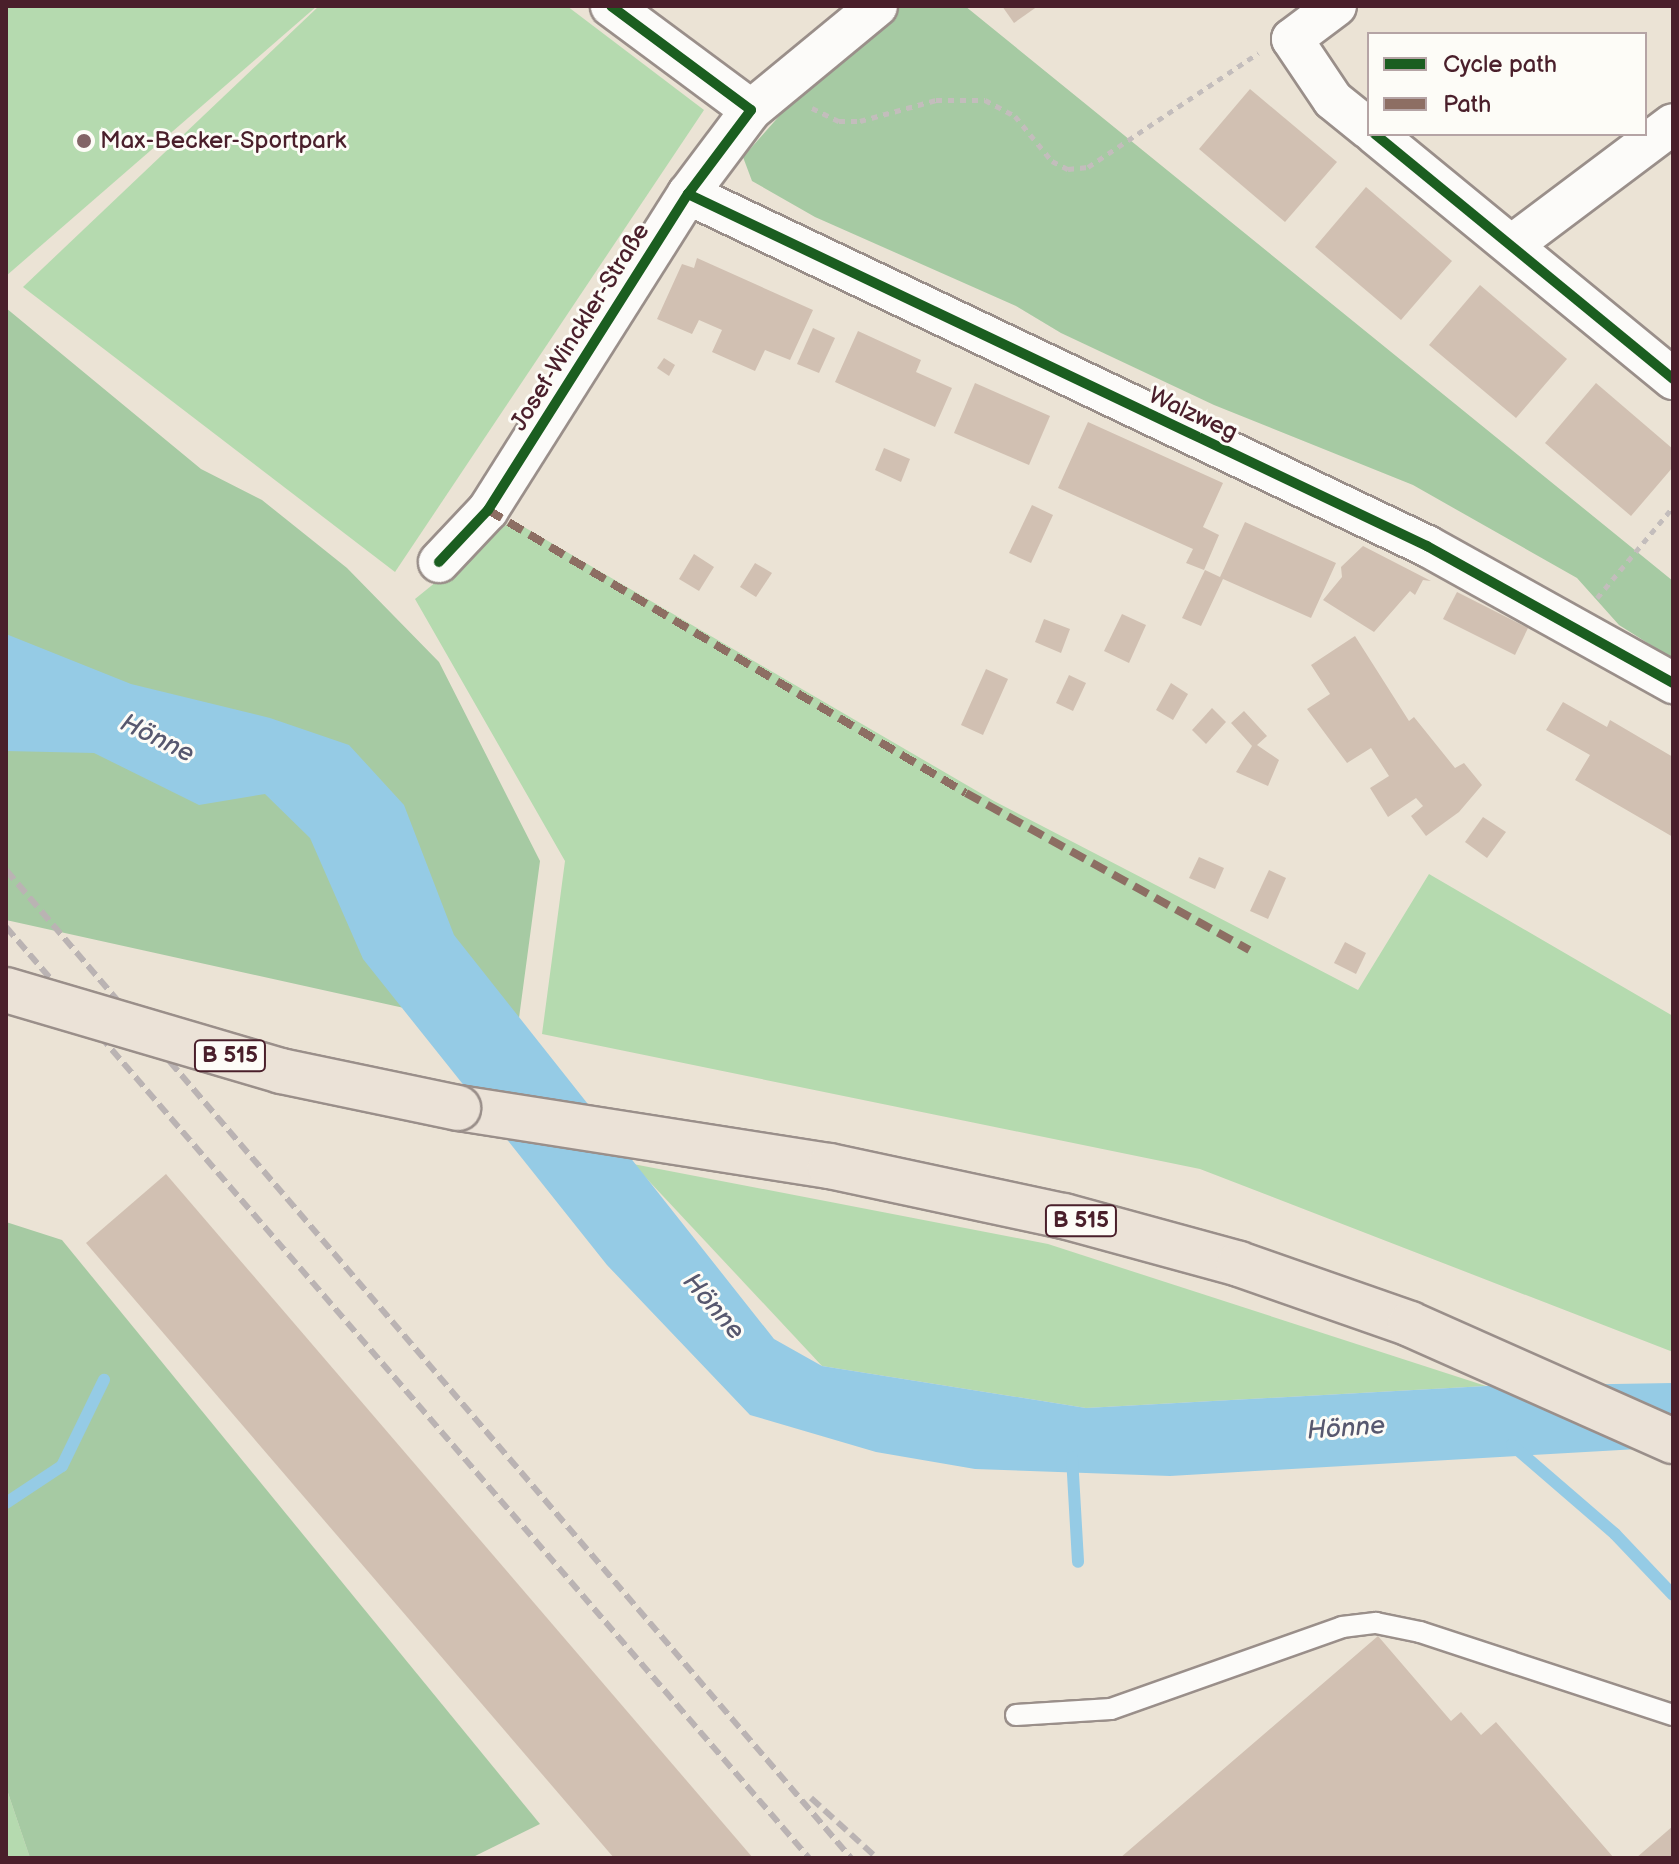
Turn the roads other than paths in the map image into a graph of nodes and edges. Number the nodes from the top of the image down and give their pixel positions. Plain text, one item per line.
1 (611, 6) edge
2 (877, 6) edge
3 (1336, 6) edge
4 (764, 99) junction
5 (1673, 124) edge
6 (1367, 127) edge
7 (1377, 136) edge
8 (688, 194) junction
9 (1512, 245) junction
10 (1673, 379) edge
11 (439, 562) dead end
12 (1673, 683) edge
13 (6, 990) edge
14 (1673, 1441) edge
15 (1016, 1715) dead end
16 (1673, 1715) edge

1 - 4 street
2 - 4 street, Josef-Winckler-Straße
3 - 6 street
4 - 8 street, Josef-Winckler-Straße
5 - 9 street
7 - 9 street
8 - 11 street, Josef-Winckler-Straße
8 - 12 street, Walzweg
9 - 10 street
13 - 14 main road, B 515, bridge
15 - 16 lane

